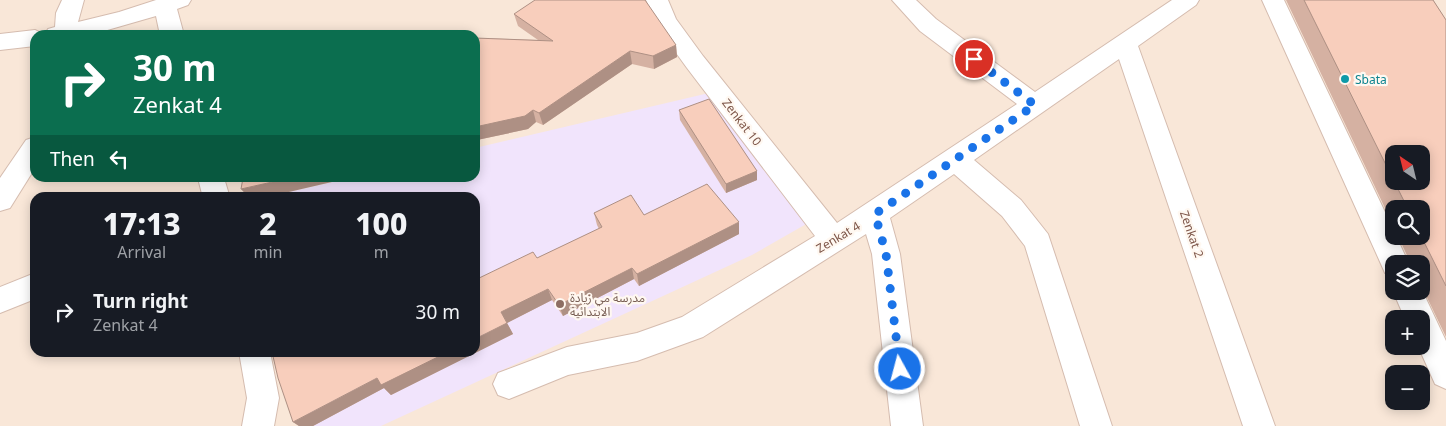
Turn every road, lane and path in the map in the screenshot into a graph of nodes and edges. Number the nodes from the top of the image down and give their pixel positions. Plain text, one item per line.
1 (74, 0) edge
2 (657, 0) edge
3 (903, 0) edge
4 (1188, 0) edge
5 (1273, 0) edge
6 (172, 3) edge
7 (64, 30) edge
8 (82, 30) edge
9 (172, 30) edge
10 (30, 39) edge
11 (0, 42) edge
12 (1125, 42) junction
13 (1035, 105) junction
14 (30, 155) edge
15 (956, 160) junction
16 (0, 200) edge
17 (875, 214) junction
18 (834, 240) junction
19 (1391, 255) edge
20 (30, 288) edge
21 (0, 300) edge
22 (1430, 339) edge
23 (255, 357) edge
24 (1446, 374) edge
25 (509, 384) dead end
26 (258, 426) edge
27 (907, 426) edge
28 (1096, 426) edge
29 (1259, 426) edge

1 - 7 street
2 - 18 street, Zenkat 10
3 - 13 street
4 - 12 street, Zenkat 4
5 - 19 street
6 - 8 street
6 - 9 street
10 - 11 street
12 - 13 street, Zenkat 4
12 - 29 street, Zenkat 2
13 - 15 street, Zenkat 4
14 - 16 street
15 - 17 street, Zenkat 4
15 - 28 street
17 - 18 street, Zenkat 4
17 - 27 street
18 - 25 street, Zenkat 4
20 - 21 street
22 - 24 street
23 - 26 street

